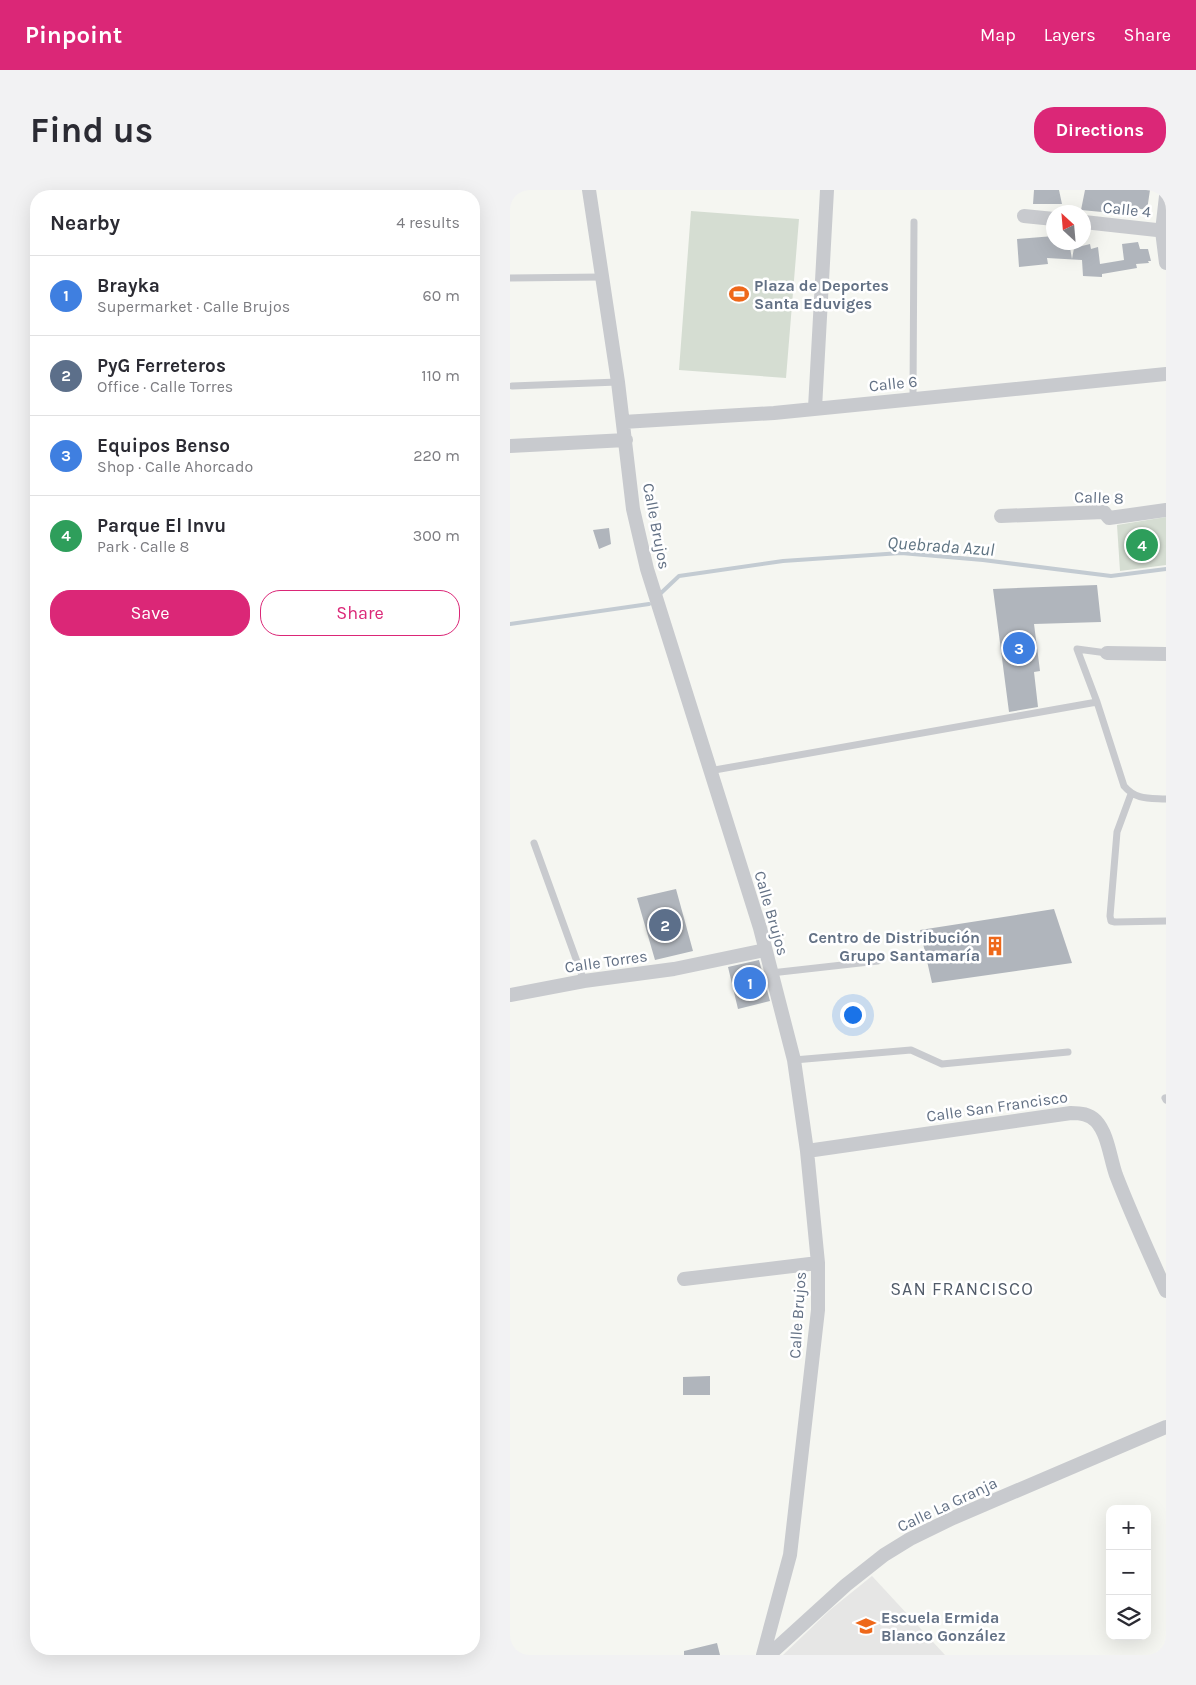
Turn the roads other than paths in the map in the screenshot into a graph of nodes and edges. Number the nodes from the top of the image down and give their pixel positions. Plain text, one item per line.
1 (588, 190) edge
2 (827, 190) edge
3 (1166, 196) edge
4 (1024, 216) dead end
5 (1046, 218) edge
6 (914, 222) dead end
7 (1091, 223) edge
8 (1164, 231) edge
9 (1166, 262) edge
10 (510, 278) edge
11 (602, 278) junction
12 (1166, 374) edge
13 (618, 382) junction
14 (512, 386) dead end
15 (914, 398) junction
16 (815, 408) junction
17 (623, 422) junction
18 (626, 440) junction
19 (510, 446) edge
20 (1166, 510) edge
21 (1001, 516) dead end
22 (1107, 653) joint
23 (1166, 654) edge
24 (1097, 702) junction
25 (710, 771) junction
26 (1131, 794) junction
27 (1166, 799) edge
28 (534, 844) dead end
29 (1166, 921) edge
30 (765, 950) junction
31 (878, 961) dead end
32 (771, 973) junction
33 (584, 981) junction
34 (510, 995) edge
35 (1068, 1052) dead end
36 (794, 1060) junction
37 (807, 1151) junction
38 (818, 1263) junction
39 (684, 1279) dead end
40 (1166, 1291) edge
41 (1166, 1427) edge
42 (763, 1655) edge
43 (769, 1655) edge

1 - 11 street, Calle Brujos
2 - 16 street
3 - 8 street
4 - 5 street
6 - 15 lane
7 - 8 street, Calle 4
8 - 9 street
10 - 11 lane
11 - 13 street, Calle Brujos
12 - 15 street, Calle 6
13 - 14 lane
13 - 17 street, Calle Brujos
15 - 16 street, Calle 6
16 - 17 street, Calle 6
17 - 18 street, Calle Brujos
18 - 19 street
18 - 25 street, Calle Brujos
20 - 21 street, Calle 8
22 - 23 street
22 - 24 lane
24 - 25 lane
24 - 26 lane
25 - 30 street, Calle Brujos
26 - 27 lane
26 - 29 lane
28 - 33 lane
30 - 32 street, Calle Brujos
30 - 33 street, Calle Torres
31 - 32 lane
32 - 36 street, Calle Brujos
33 - 34 street, Calle Torres
35 - 36 lane
36 - 37 street, Calle Brujos
37 - 38 street, Calle Brujos
37 - 40 street, Calle San Francisco
38 - 39 street
38 - 42 street, Calle Brujos
41 - 43 street, Calle La Granja

